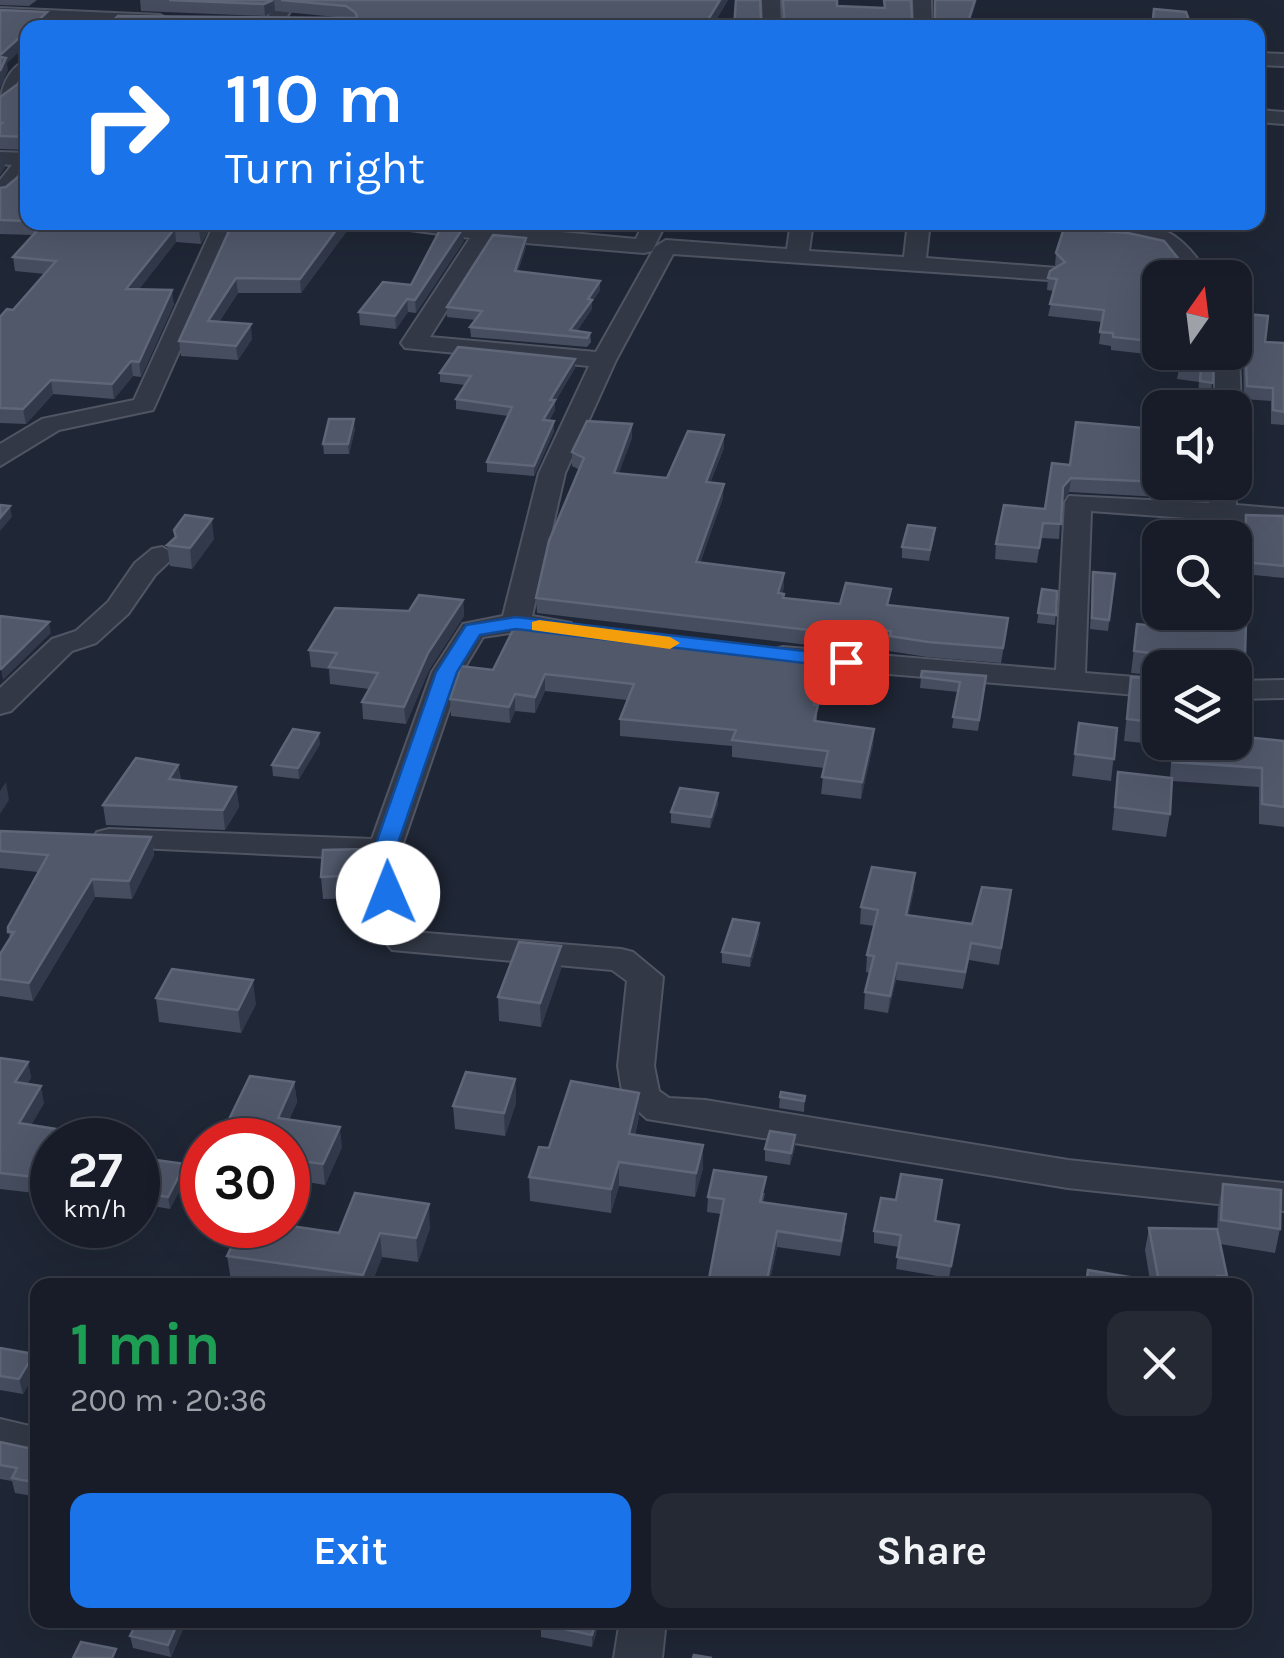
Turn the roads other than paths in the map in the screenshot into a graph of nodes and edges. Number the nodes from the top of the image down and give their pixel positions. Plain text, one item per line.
1 (0, 12) edge
2 (60, 14) edge
3 (150, 20) edge
4 (20, 74) edge
5 (0, 102) edge
6 (20, 167) edge
7 (0, 198) edge
8 (222, 230) edge
9 (462, 230) edge
10 (801, 230) edge
11 (918, 230) edge
12 (1153, 230) edge
13 (484, 233) junction
14 (658, 238) edge
15 (798, 257) junction
16 (1191, 260) edge
17 (914, 263) junction
18 (1049, 273) edge
19 (604, 360) junction
20 (0, 458) edge
21 (1223, 500) edge
22 (1222, 512) junction
23 (1284, 518) edge
24 (162, 554) dead end
25 (516, 623) junction
26 (592, 633) edge
27 (745, 652) edge
28 (1070, 681) junction
29 (1142, 687) edge
30 (1284, 688) edge
31 (1252, 689) edge
32 (0, 705) edge
33 (78, 838) edge
34 (385, 849) junction
35 (1284, 1196) edge
36 (0, 1436) edge
37 (30, 1443) edge
38 (642, 1628) edge
39 (638, 1658) edge

1 - 2 street
2 - 3 street
4 - 5 street
6 - 7 street
8 - 20 street
9 - 13 street
10 - 15 street
11 - 17 street
12 - 16 street
13 - 14 street
13 - 19 street
14 - 15 street
14 - 19 street
15 - 17 street
17 - 18 street
19 - 25 street
21 - 22 street
22 - 23 street
22 - 28 street
24 - 32 street
25 - 26 street
25 - 34 street
27 - 28 street
28 - 29 street
30 - 31 street
33 - 34 street
34 - 35 street
36 - 37 street
38 - 39 street

